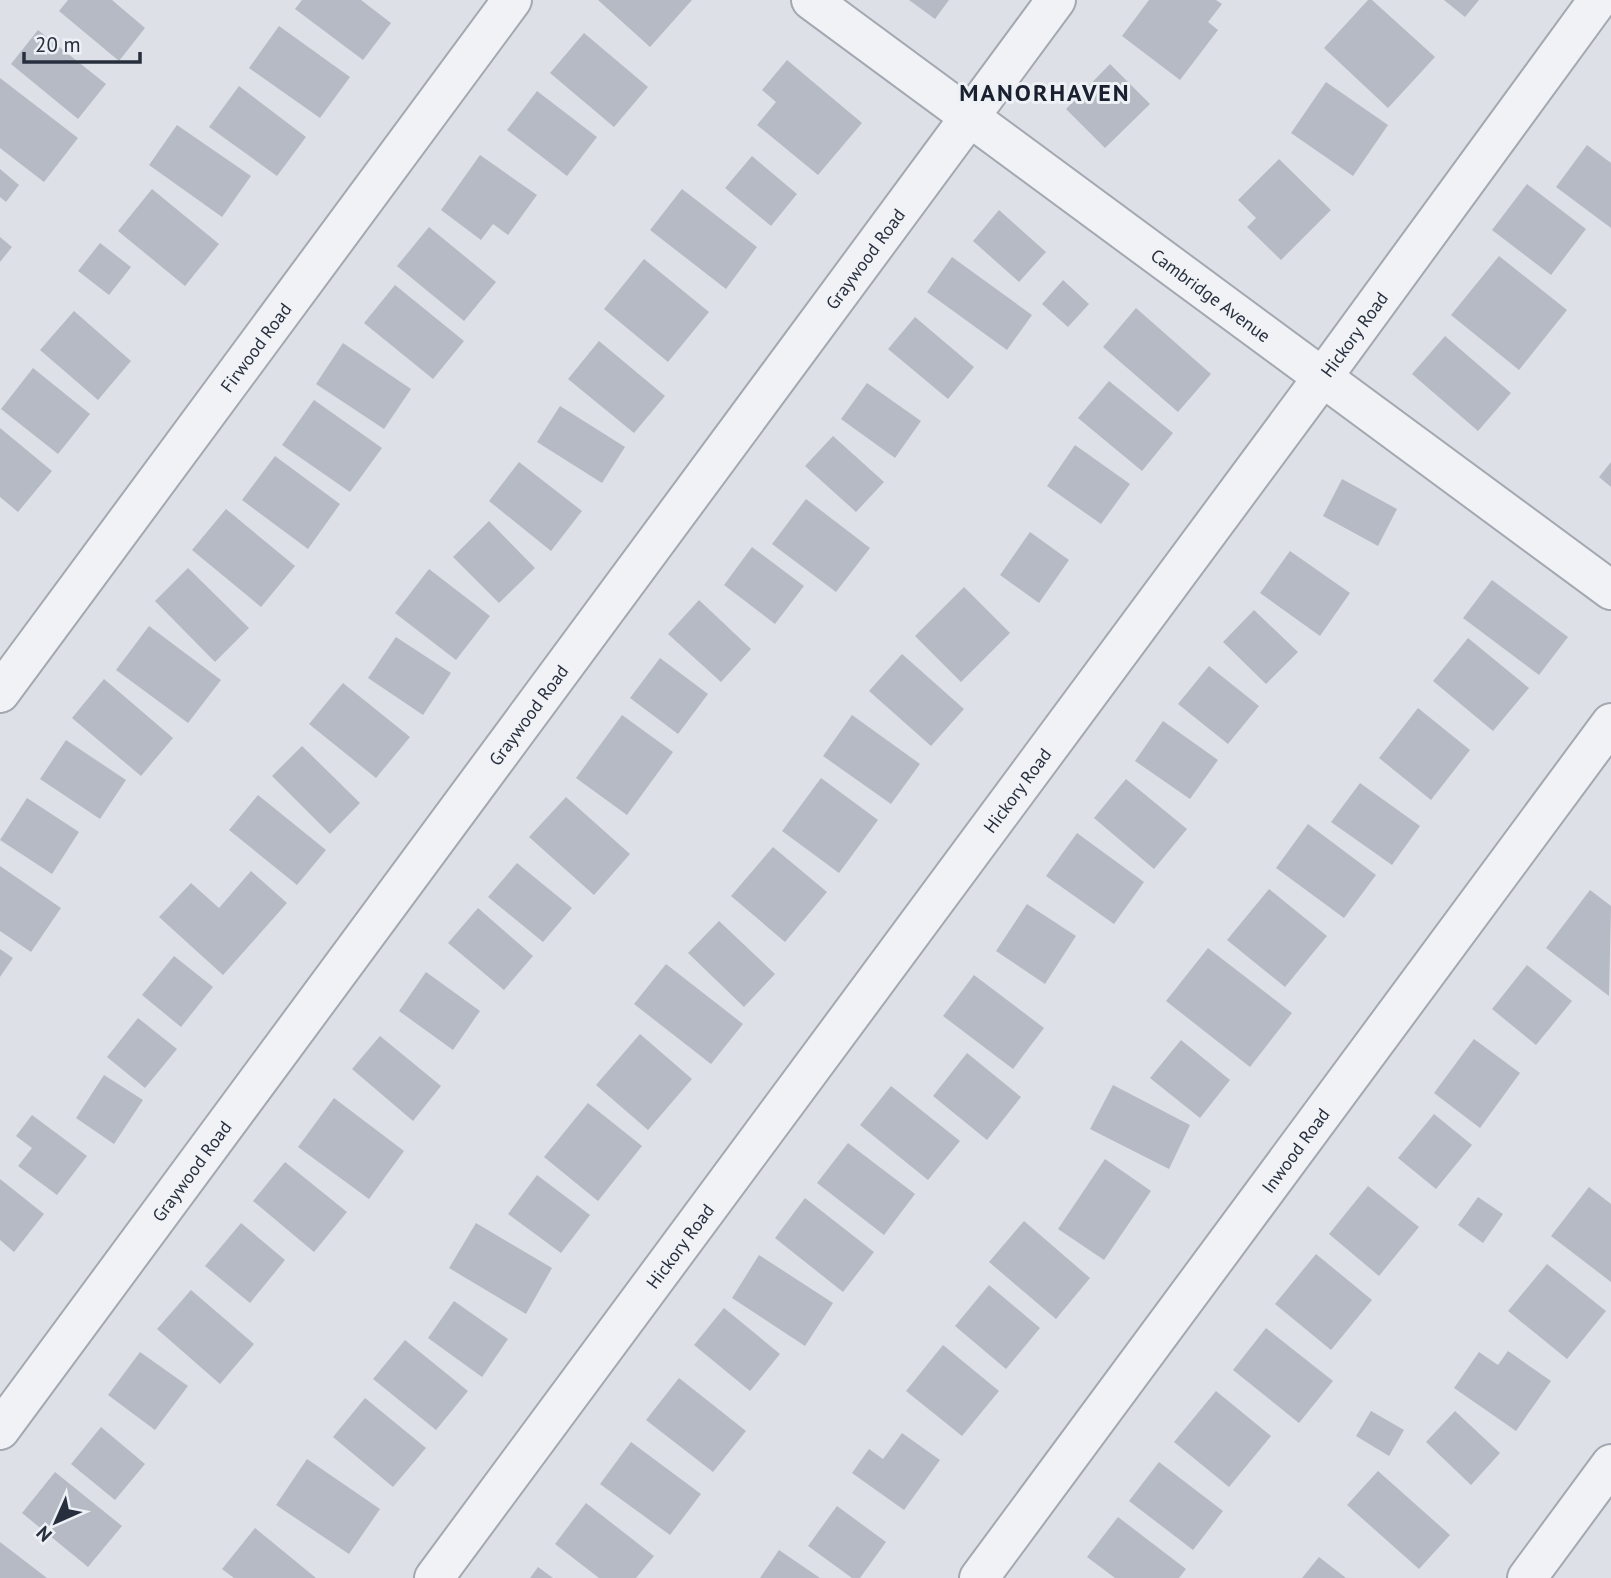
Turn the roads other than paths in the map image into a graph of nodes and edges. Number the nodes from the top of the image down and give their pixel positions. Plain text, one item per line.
1 (512, 0) edge
2 (811, 0) edge
3 (1056, 0) edge
4 (1598, 0) edge
5 (970, 118) junction
6 (1322, 378) junction
7 (1611, 590) edge
8 (0, 693) edge
9 (1611, 723) edge
10 (0, 1430) edge
11 (1611, 1464) edge
12 (434, 1578) edge
13 (979, 1578) edge
14 (1527, 1578) edge

1 - 8 street, Firwood Road
2 - 5 street, Cambridge Avenue
3 - 5 street, Graywood Road
4 - 6 street, Hickory Road
5 - 6 street, Cambridge Avenue
5 - 10 street, Graywood Road
6 - 7 street, Cambridge Avenue
6 - 12 street, Hickory Road
9 - 13 street, Inwood Road
11 - 14 street

